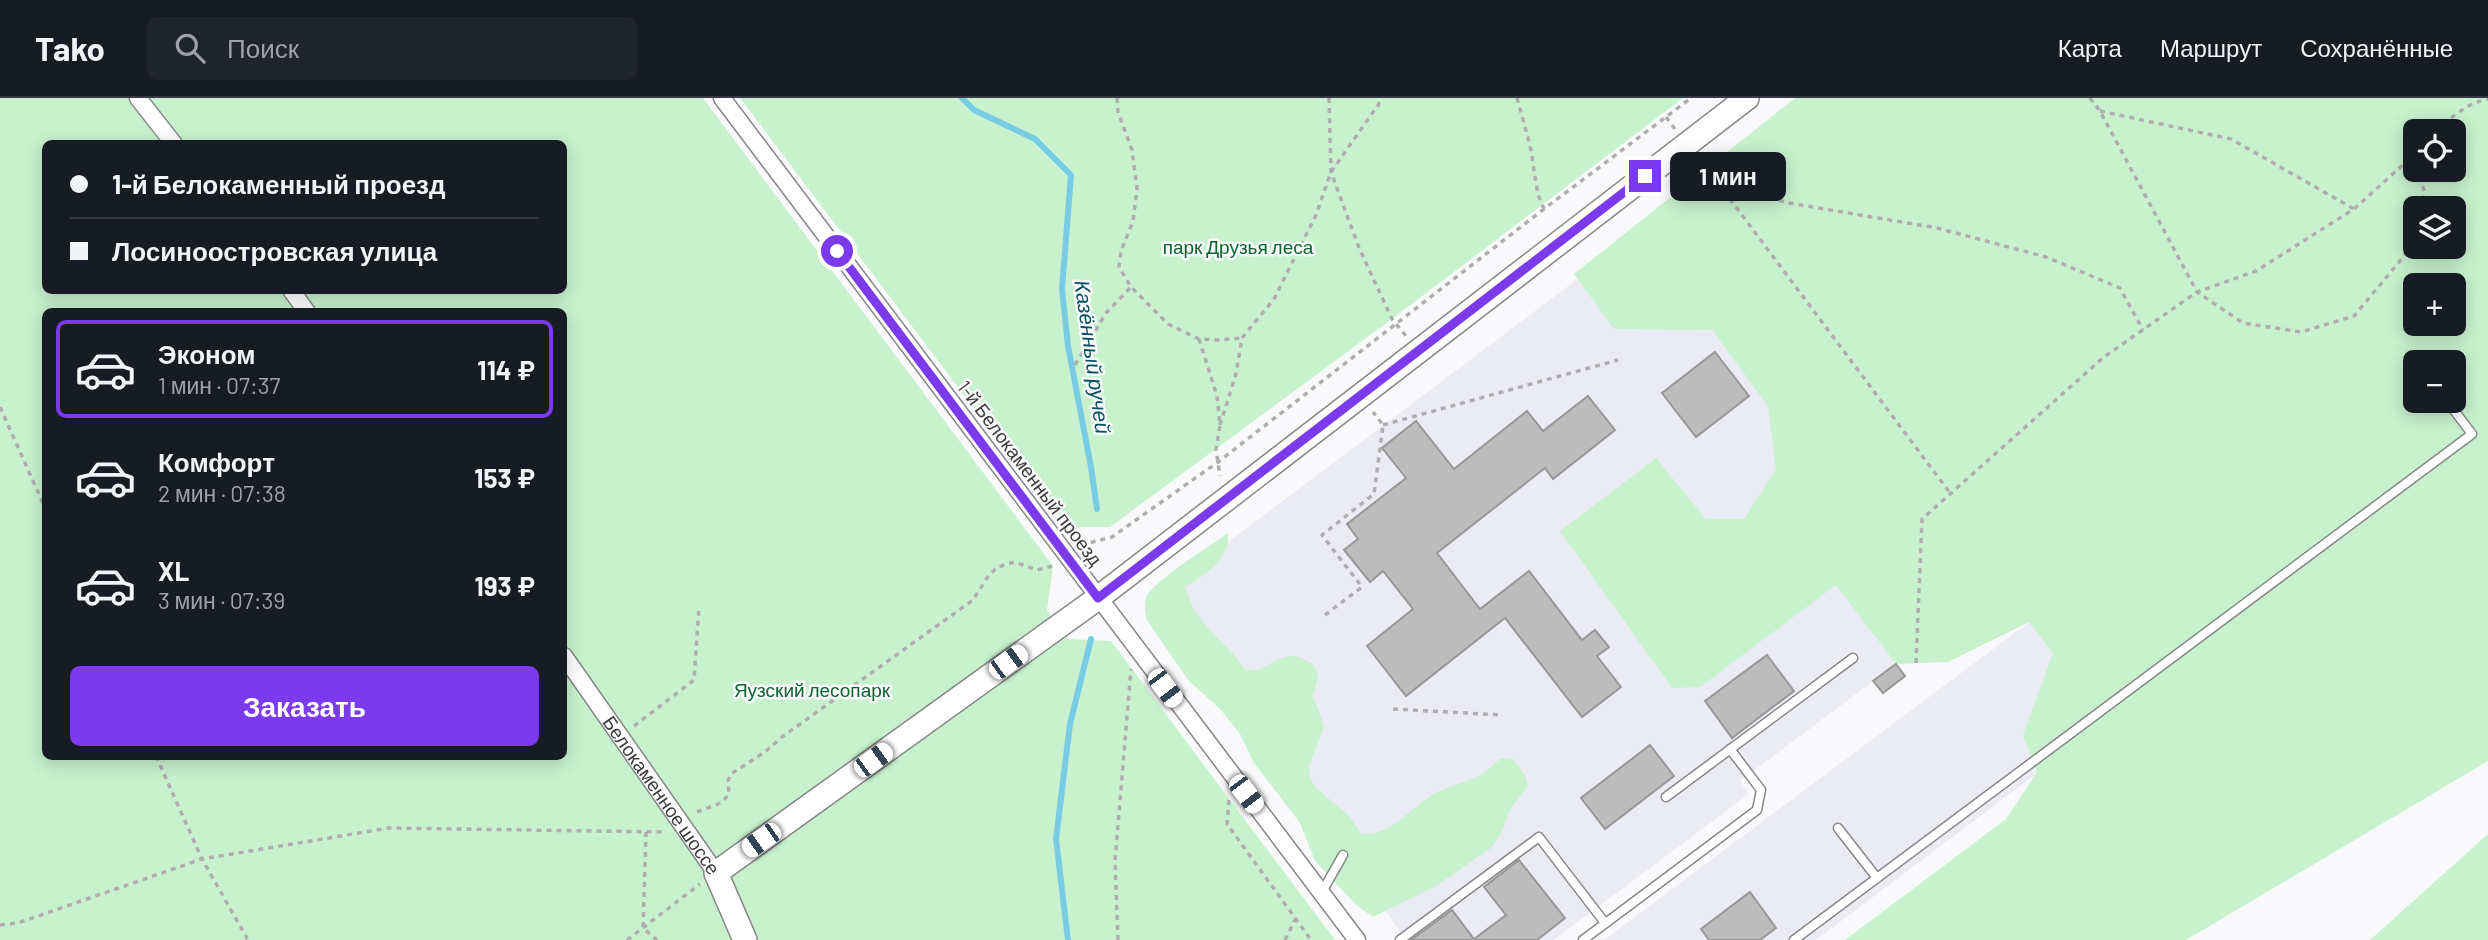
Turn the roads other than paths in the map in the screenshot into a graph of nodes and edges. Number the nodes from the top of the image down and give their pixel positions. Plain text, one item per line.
1 (138, 98) edge
2 (722, 98) edge
3 (1747, 98) edge
4 (171, 140) edge
5 (2456, 413) edge
6 (1098, 598) junction
7 (1853, 658) dead end
8 (567, 660) edge
9 (1730, 749) junction
10 (1666, 797) dead end
11 (1838, 828) dead end
12 (1343, 855) dead end
13 (716, 873) junction
14 (1877, 878) junction
15 (1321, 893) junction
16 (1605, 923) junction
17 (745, 940) edge
18 (1357, 940) edge
19 (1400, 940) edge
20 (1583, 940) edge
21 (1794, 940) edge

1 - 4 street
2 - 6 street, 1-й Белокаменный проезд
3 - 6 street
5 - 14 lane
6 - 13 street
6 - 15 street, 1-й Белокаменный проезд
7 - 9 lane
8 - 13 street, Белокаменное шоссе
9 - 10 lane
9 - 16 lane
11 - 14 lane
12 - 15 lane
13 - 17 street, Белокаменное шоссе
14 - 21 lane
15 - 18 street, 1-й Белокаменный проезд
16 - 19 lane
16 - 20 lane

